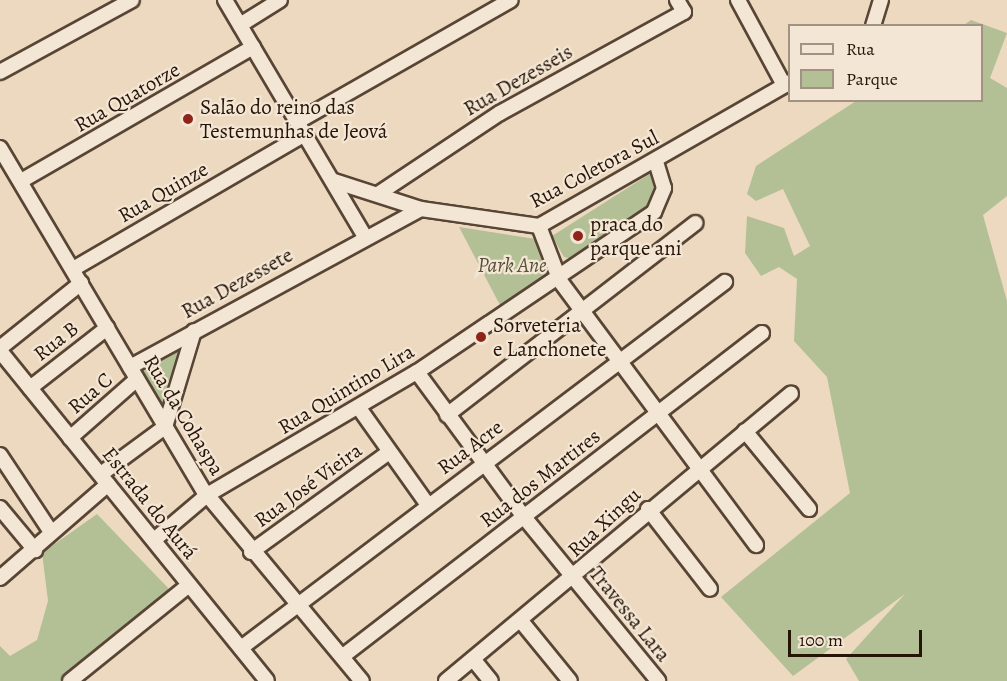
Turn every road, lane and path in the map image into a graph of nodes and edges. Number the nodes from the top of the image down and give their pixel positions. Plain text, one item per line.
1 (132, 0) edge
2 (225, 0) edge
3 (280, 0) edge
4 (511, 0) edge
5 (738, 0) edge
6 (881, 0) edge
7 (680, 6) edge
8 (874, 24) edge
9 (240, 25) junction
10 (253, 48) junction
11 (0, 72) edge
12 (787, 84) edge
13 (301, 128) junction
14 (0, 148) edge
15 (656, 162) junction
16 (21, 181) junction
17 (334, 182) junction
18 (378, 194) junction
19 (421, 209) junction
20 (695, 223) dead end
21 (539, 226) junction
22 (365, 237) junction
23 (73, 268) junction
24 (560, 272) junction
25 (725, 282) dead end
26 (81, 283) junction
27 (583, 310) junction
28 (107, 328) junction
29 (194, 332) junction
30 (762, 333) dead end
31 (0, 349) edge
32 (620, 361) junction
33 (130, 367) junction
34 (417, 372) junction
35 (137, 379) junction
36 (30, 388) junction
37 (791, 394) dead end
38 (359, 408) junction
39 (658, 413) junction
40 (447, 415) junction
41 (165, 427) junction
42 (746, 431) junction
43 (70, 438) junction
44 (389, 453) junction
45 (0, 455) edge
46 (484, 462) junction
47 (697, 468) junction
48 (105, 479) junction
49 (207, 495) junction
50 (429, 505) junction
51 (0, 508) edge
52 (648, 509) junction
53 (809, 509) dead end
54 (524, 517) junction
55 (51, 532) junction
56 (154, 540) junction
57 (756, 545) dead end
58 (35, 550) junction
59 (250, 552) junction
60 (2, 573) edge
61 (574, 578) junction
62 (189, 585) junction
63 (710, 589) dead end
64 (294, 605) junction
65 (521, 621) junction
66 (241, 648) junction
67 (343, 656) junction
68 (473, 659) junction
69 (454, 679) edge
70 (70, 681) edge
71 (267, 681) edge
72 (362, 681) edge
73 (491, 681) edge
74 (570, 681) edge
75 (658, 681) edge

1 - 11 street
2 - 9 street
3 - 9 street
4 - 13 street, Rua Quinze
5 - 12 street
6 - 8 street
7 - 18 street, Rua Dezesseis
9 - 10 street
10 - 13 street
10 - 16 street, Rua Quatorze
12 - 15 street, Rua Coletora Sul
13 - 17 street
13 - 23 street, Rua Quinze
14 - 16 street, Rua da Cohaspa
15 - 21 street, Rua Coletora Sul
15 - 24 street, Rua Quintino Lira
16 - 23 street, Rua da Cohaspa
17 - 18 street, Rua Coletora Sul
17 - 22 street
18 - 19 street, Rua Coletora Sul
19 - 21 street, Rua Coletora Sul
19 - 22 street, Rua Dezessete
20 - 27 street
21 - 24 street
22 - 29 street, Rua Dezessete
23 - 26 street, Rua da Cohaspa
24 - 27 street
24 - 34 street, Rua Quintino Lira
25 - 32 street, Rua Acre
26 - 28 street, Rua da Cohaspa
26 - 31 street
27 - 32 street
27 - 40 street
28 - 33 street, Rua da Cohaspa
28 - 36 street, Rua B
29 - 33 street, Rua Dezessete
29 - 41 street
30 - 39 street, Rua dos Martires
31 - 36 street, Estrada do Aurá
32 - 39 street
32 - 46 street, Rua Acre
33 - 35 street, Rua da Cohaspa
34 - 38 street, Rua Quintino Lira
34 - 40 street, Travessa Lara
35 - 41 street, Rua da Cohaspa
35 - 43 street, Rua C
36 - 43 street, Estrada do Aurá
37 - 42 street, Rua Xingu
38 - 44 street
38 - 49 street, Rua Quintino Lira
39 - 47 street
39 - 54 street, Rua dos Martires
40 - 46 street, Travessa Lara
41 - 48 street
41 - 49 street, Rua da Cohaspa
42 - 47 street, Rua Xingu
42 - 53 street
43 - 48 street, Estrada do Aurá
44 - 50 street
44 - 59 street, Rua José Vieira
45 - 55 street
46 - 50 street, Rua Acre
46 - 54 street, Travessa Lara
47 - 52 street, Rua Xingu
47 - 57 street
48 - 55 street
48 - 56 street, Estrada do Aurá
49 - 56 street, Rua Quintino Lira
49 - 59 street, Rua da Cohaspa
50 - 64 street, Rua Acre
51 - 58 street
52 - 61 street, Rua Xingu
52 - 63 street
54 - 61 street, Travessa Lara
54 - 67 street, Rua dos Martires
55 - 58 street
56 - 62 street, Estrada do Aurá
58 - 60 street
59 - 64 street, Rua da Cohaspa
61 - 65 street, Rua Xingu
61 - 75 street, Travessa Lara
62 - 66 street, Estrada do Aurá
62 - 70 street
64 - 66 street, Rua Acre
64 - 67 street, Rua da Cohaspa
65 - 68 street, Rua Xingu
65 - 74 street
66 - 71 street, Estrada do Aurá
67 - 72 street, Rua da Cohaspa
68 - 69 street, Rua Xingu
68 - 73 street

